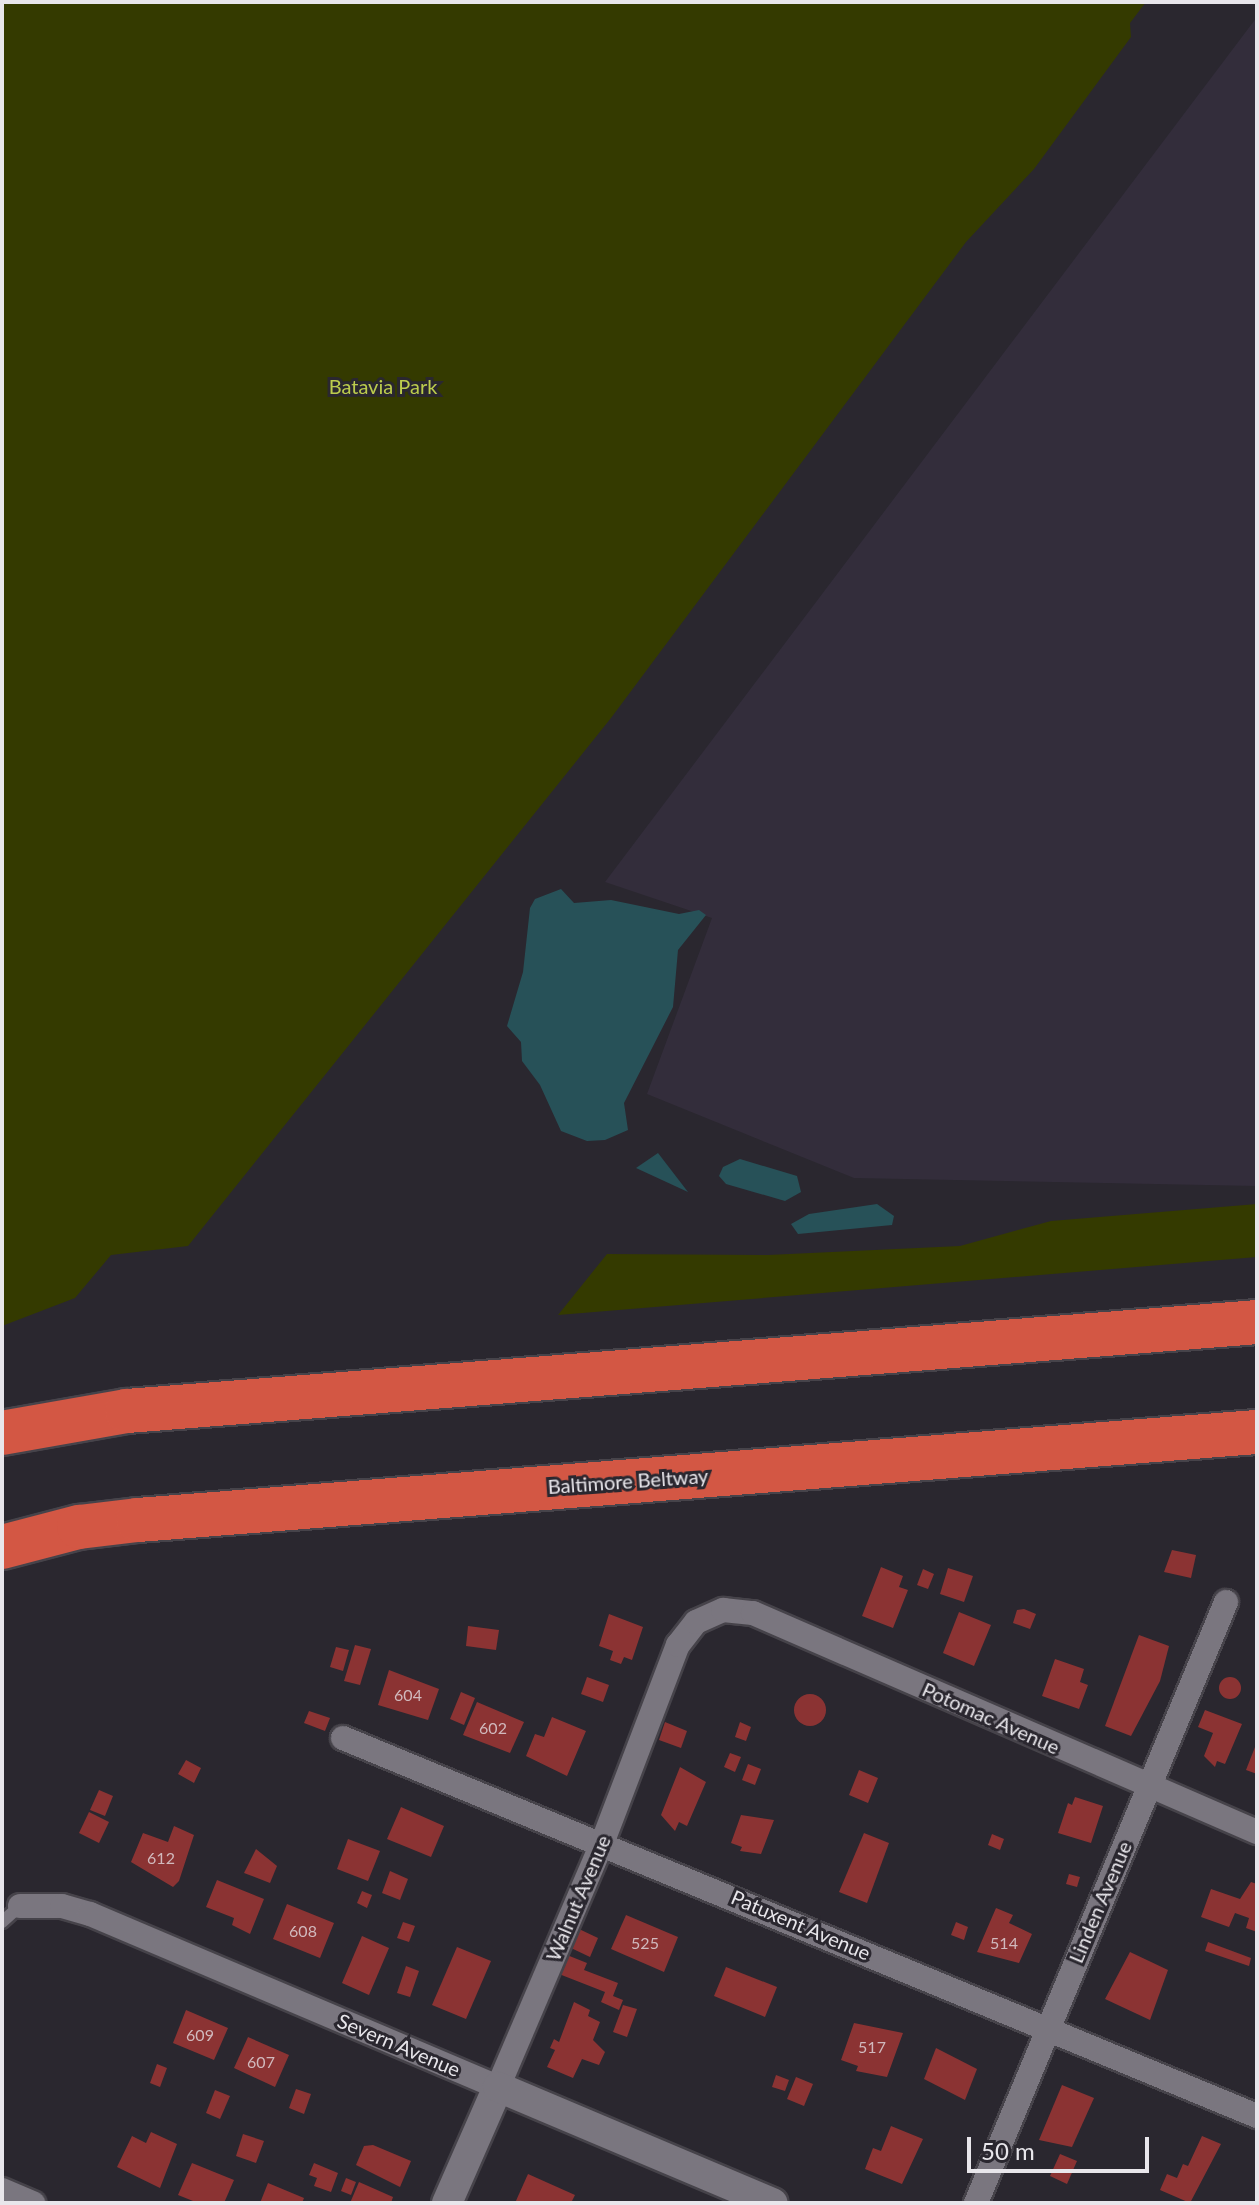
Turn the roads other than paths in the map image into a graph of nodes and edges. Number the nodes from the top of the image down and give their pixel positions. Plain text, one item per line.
1 (1257, 1322) edge
2 (1257, 1432) edge
3 (2, 1433) edge
4 (2, 1547) edge
5 (1226, 1602) dead end
6 (723, 1610) joint
7 (343, 1738) dead end
8 (1148, 1787) junction
9 (1257, 1832) edge
10 (603, 1841) junction
11 (11, 1914) edge
12 (1047, 2028) junction
13 (498, 2087) junction
14 (1257, 2116) edge
15 (2, 2190) edge
16 (33, 2203) edge
17 (447, 2203) edge
18 (773, 2203) edge
19 (976, 2203) edge

1 - 3 highway
2 - 4 highway, Baltimore Beltway
5 - 8 street, Linden Avenue
6 - 8 street, Potomac Avenue
6 - 10 street, Walnut Avenue
7 - 10 street, Patuxent Avenue
8 - 9 street, Potomac Avenue
8 - 12 street, Linden Avenue
10 - 12 street, Patuxent Avenue
10 - 13 street, Walnut Avenue
11 - 13 street, Severn Avenue
12 - 14 street, Patuxent Avenue
12 - 19 street, Linden Avenue
13 - 17 street, Walnut Avenue
13 - 18 street, Severn Avenue
15 - 16 street

